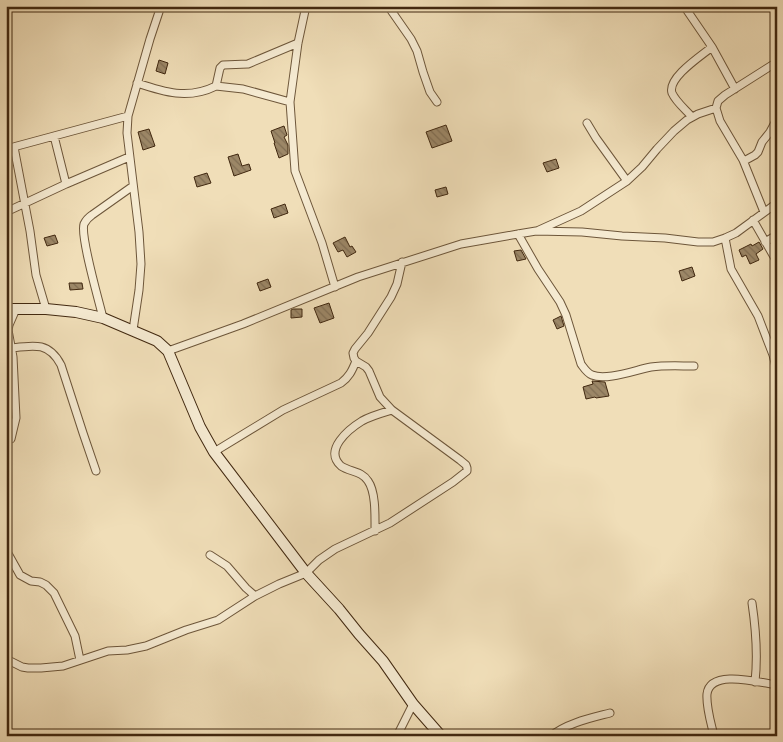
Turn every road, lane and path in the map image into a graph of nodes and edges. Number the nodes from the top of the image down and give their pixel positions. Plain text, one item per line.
1 (161, 6) edge
2 (306, 6) edge
3 (388, 6) edge
4 (684, 6) edge
5 (298, 43) junction
6 (712, 47) junction
7 (777, 62) edge
8 (137, 83) junction
9 (216, 86) junction
10 (735, 89) junction
11 (290, 102) junction
12 (437, 102) dead end
13 (716, 108) junction
14 (128, 116) junction
15 (692, 117) junction
16 (777, 119) edge
17 (587, 123) dead end
18 (54, 136) junction
19 (14, 147) junction
20 (6, 149) edge
21 (130, 157) junction
22 (744, 161) junction
23 (627, 181) junction
24 (66, 184) junction
25 (133, 186) junction
26 (777, 203) edge
27 (24, 204) junction
28 (6, 212) edge
29 (764, 212) junction
30 (753, 220) junction
31 (536, 232) junction
32 (518, 234) junction
33 (777, 235) edge
34 (725, 238) junction
35 (765, 242) junction
36 (402, 262) junction
37 (777, 262) edge
38 (335, 287) junction
39 (9, 308) edge
40 (46, 310) junction
41 (103, 318) junction
42 (133, 330) junction
43 (12, 348) junction
44 (168, 351) junction
45 (356, 361) junction
46 (694, 366) dead end
47 (776, 390) edge
48 (392, 410) junction
49 (11, 439) dead end
50 (214, 452) junction
51 (96, 471) dead end
52 (375, 531) junction
53 (6, 550) edge
54 (210, 555) dead end
55 (306, 573) junction
56 (255, 596) junction
57 (752, 603) dead end
58 (6, 659) edge
59 (80, 660) junction
60 (755, 682) junction
61 (777, 685) edge
62 (413, 704) junction
63 (610, 712) dead end
64 (397, 736) edge
65 (441, 736) edge
66 (551, 736) edge
67 (714, 736) edge

1 - 8 street
2 - 5 street
3 - 12 street
4 - 6 street
5 - 9 street
5 - 11 street
6 - 10 street
6 - 15 street
7 - 10 street
8 - 9 street
8 - 14 street
9 - 11 street
10 - 13 street
11 - 38 street
13 - 15 street
13 - 22 street
14 - 18 street
14 - 21 street
15 - 23 street
16 - 22 street
17 - 23 street
18 - 19 street
18 - 24 street
19 - 20 street
19 - 27 street
21 - 24 street
21 - 25 street
22 - 29 street
23 - 31 street
24 - 27 street
25 - 41 street
25 - 42 street
26 - 29 street
27 - 28 street
27 - 40 street
29 - 30 street
30 - 34 street
30 - 35 street
31 - 32 street
31 - 34 street
32 - 36 street
32 - 46 street
33 - 35 street
34 - 47 street
35 - 37 street
36 - 38 street
36 - 45 street
38 - 44 street
39 - 40 street
39 - 43 street
40 - 41 street
41 - 42 street
42 - 44 street
43 - 49 street
43 - 51 street
44 - 50 street
45 - 48 street
45 - 50 street
48 - 52 street
48 - 52 street
50 - 55 street
52 - 55 street
53 - 59 street
54 - 56 street
55 - 56 street
55 - 62 street
56 - 59 street
57 - 60 street
58 - 59 street
60 - 61 street
60 - 67 street
62 - 64 street
62 - 65 street
63 - 66 street

